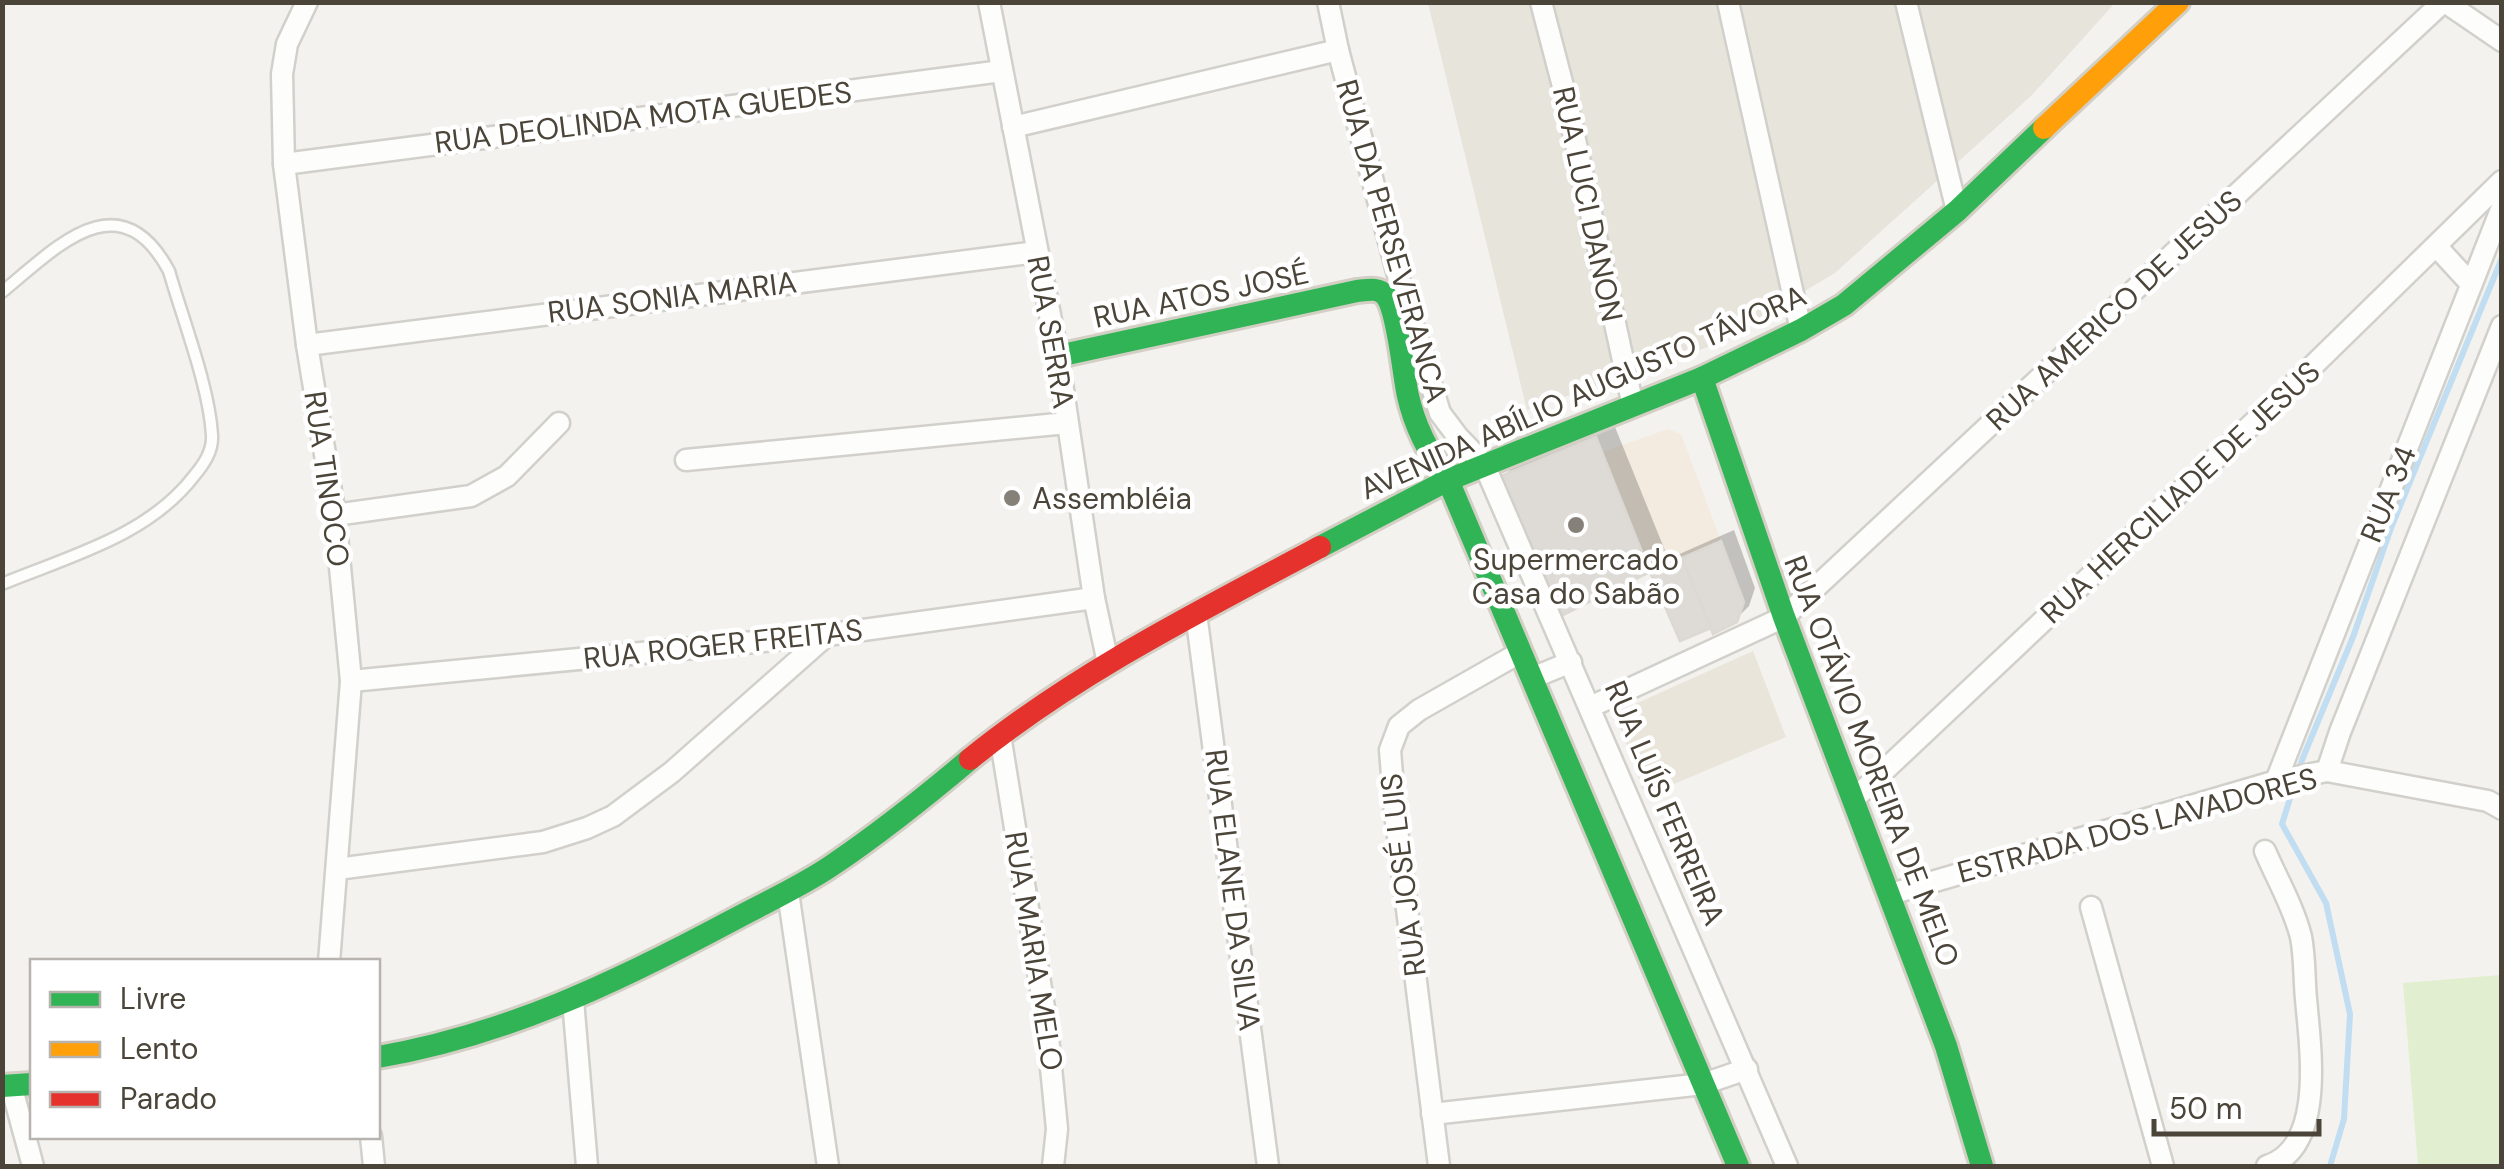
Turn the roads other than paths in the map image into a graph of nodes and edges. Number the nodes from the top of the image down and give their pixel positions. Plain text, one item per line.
1 (307, 2) edge
2 (989, 2) edge
3 (1328, 2) edge
4 (1541, 2) edge
5 (1728, 2) edge
6 (1906, 2) edge
7 (2178, 2) edge
8 (2444, 2) edge
9 (2502, 41) edge
10 (1338, 50) junction
11 (1002, 70) junction
12 (1013, 127) junction
13 (284, 164) junction
14 (2502, 181) edge
15 (2502, 207) edge
16 (1957, 212) junction
17 (2437, 248) junction
18 (1037, 252) junction
19 (2471, 284) junction
20 (2, 292) edge
21 (2502, 326) edge
22 (1801, 330) junction
23 (306, 345) junction
24 (1058, 356) junction
25 (1702, 378) junction
26 (1633, 406) junction
27 (1067, 423) junction
28 (559, 424) dead end
29 (686, 460) dead end
30 (1484, 464) junction
31 (1448, 480) junction
32 (335, 515) junction
33 (2, 584) edge
34 (1094, 598) junction
35 (1196, 613) junction
36 (1784, 617) junction
37 (827, 635) junction
38 (1521, 652) junction
39 (1571, 662) junction
40 (1108, 663) junction
41 (1532, 678) junction
42 (352, 681) junction
43 (1590, 707) junction
44 (1000, 735) junction
45 (2323, 772) junction
46 (2282, 780) junction
47 (1854, 799) junction
48 (2497, 800) edge
49 (2265, 851) dead end
50 (337, 870) junction
51 (788, 892) junction
52 (1891, 894) junction
53 (2090, 907) dead end
54 (329, 959) edge
55 (573, 1000) junction
56 (380, 1057) edge
57 (1747, 1069) junction
58 (1703, 1084) junction
59 (15, 1085) edge
60 (1432, 1114) junction
61 (371, 1139) edge
62 (33, 1166) edge
63 (374, 1166) edge
64 (587, 1166) edge
65 (828, 1166) edge
66 (1053, 1166) edge
67 (1268, 1166) edge
68 (1439, 1166) edge
69 (1738, 1166) edge
70 (1787, 1166) edge
71 (1982, 1166) edge
72 (2164, 1166) edge
73 (2267, 1166) edge

1 - 13 street, RUA TINOCO
2 - 11 street, RUA SERRA
3 - 10 street, RUA DA PERSEVERANCA
4 - 26 street, RUA LUCI DANON
5 - 22 street
6 - 16 street
7 - 16 street, AVENIDA ABÍLIO AUGUSTO TÁVORA
8 - 9 street
8 - 36 street, RUA AMERICO DE JESUS
10 - 12 street
10 - 30 street, RUA DA PERSEVERANCA
11 - 12 street, RUA SERRA
11 - 13 street, RUA DEOLINDA MOTA GUEDES
12 - 18 street, RUA SERRA
13 - 23 street, RUA TINOCO
14 - 17 street, RUA HERCILIADE DE JESUS
15 - 19 street, RUA 34
16 - 22 street, AVENIDA ABÍLIO AUGUSTO TÁVORA
17 - 19 street
17 - 47 street, RUA HERCILIADE DE JESUS
18 - 23 street, RUA SONIA MARIA
18 - 24 street, RUA SERRA
19 - 46 street, RUA 34
20 - 33 lane
21 - 45 street
22 - 25 street, AVENIDA ABÍLIO AUGUSTO TÁVORA
23 - 32 street, RUA TINOCO
24 - 27 street, RUA SERRA
24 - 31 street, RUA ATOS JOSÉ
25 - 26 street, AVENIDA ABÍLIO AUGUSTO TÁVORA
25 - 36 street, RUA OTÁVIO MOREIRA DE MELO
26 - 30 street, AVENIDA ABÍLIO AUGUSTO TÁVORA
27 - 29 street
27 - 34 street, RUA SERRA
28 - 32 street
30 - 31 street, AVENIDA ABÍLIO AUGUSTO TÁVORA
30 - 39 street, RUA LUÍS FERREIRA
31 - 35 street, AVENIDA ABÍLIO AUGUSTO TÁVORA
31 - 38 street
32 - 42 street, RUA TINOCO
34 - 37 street, RUA ROGER FREITAS
34 - 40 street, RUA SERRA
35 - 40 street, AVENIDA ABÍLIO AUGUSTO TÁVORA
35 - 67 street, RUA ELANE DA SILVA
36 - 43 street, RUA AMERICO DE JESUS
36 - 47 street, RUA OTÁVIO MOREIRA DE MELO
37 - 42 street, RUA ROGER FREITAS
37 - 50 street
38 - 41 street
38 - 60 street, RUA JOSÉ LUIS
39 - 41 street
39 - 43 street, RUA LUÍS FERREIRA
40 - 44 street, AVENIDA ABÍLIO AUGUSTO TÁVORA
41 - 58 street
42 - 50 street, RUA TINOCO
43 - 57 street, RUA LUÍS FERREIRA
44 - 51 street, AVENIDA ABÍLIO AUGUSTO TÁVORA
44 - 66 street, RUA MARIA MELO
45 - 46 street, ESTRADA DOS LAVADORES
45 - 48 street, ESTRADA DOS LAVADORES
46 - 52 street, ESTRADA DOS LAVADORES
47 - 52 street, RUA OTÁVIO MOREIRA DE MELO
49 - 73 street
50 - 54 street, RUA TINOCO
51 - 55 street, AVENIDA ABÍLIO AUGUSTO TÁVORA
51 - 65 street
52 - 71 street, RUA OTÁVIO MOREIRA DE MELO
53 - 72 street
55 - 56 street, AVENIDA ABÍLIO AUGUSTO TÁVORA
55 - 64 street
57 - 58 street
57 - 70 street, RUA LUÍS FERREIRA
58 - 60 street
58 - 69 street
59 - 62 street
60 - 68 street, RUA JOSÉ LUIS
61 - 63 street

